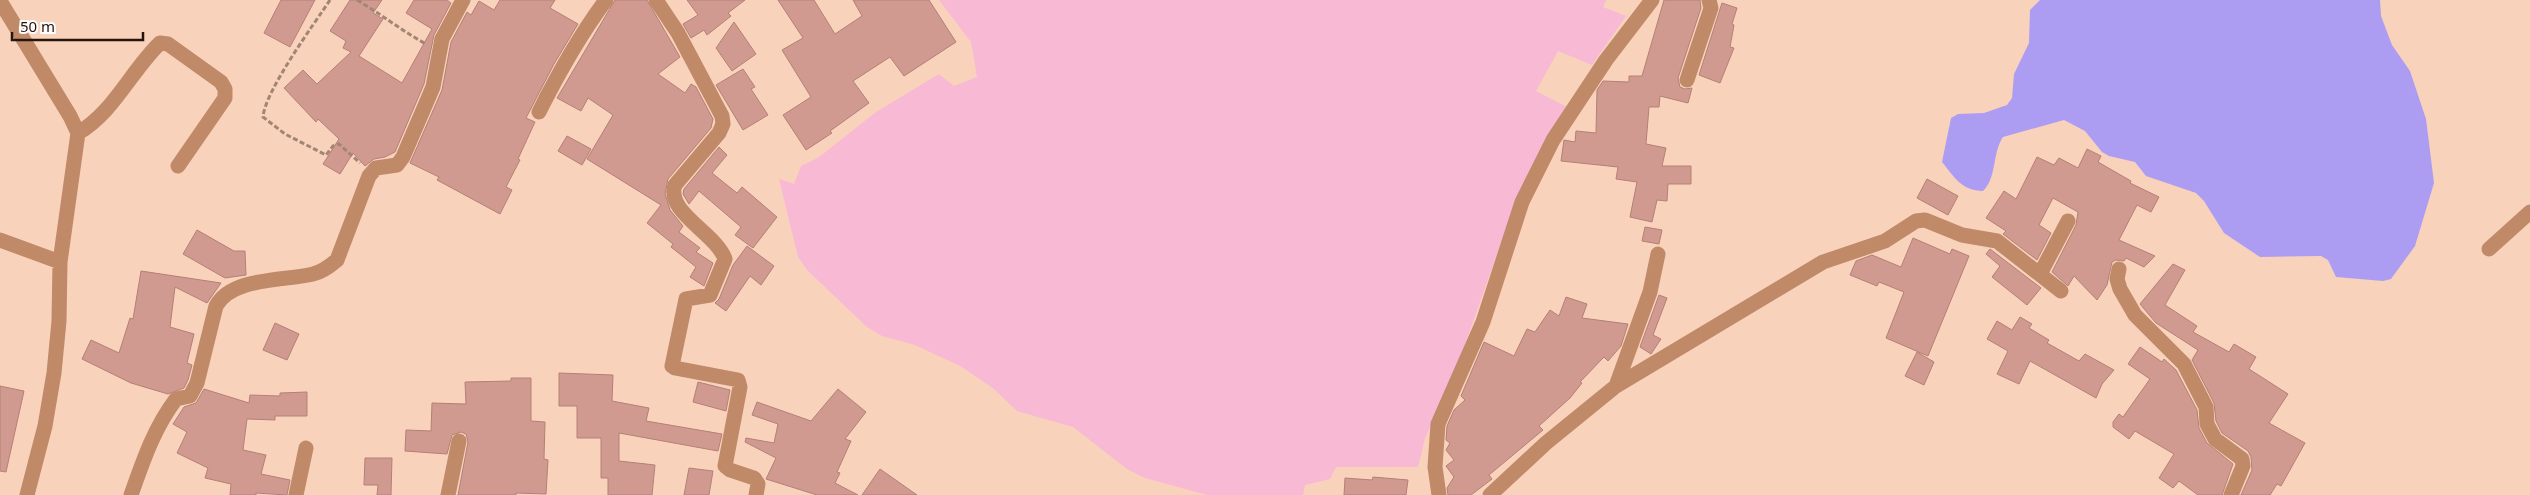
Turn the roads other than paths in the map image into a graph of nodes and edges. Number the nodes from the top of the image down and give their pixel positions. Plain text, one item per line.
1 (463, 0) edge
2 (606, 0) edge
3 (656, 0) edge
4 (1652, 0) edge
5 (1709, 0) edge
6 (0, 1) edge
7 (1687, 80) dead end
8 (539, 112) dead end
9 (78, 133) junction
10 (178, 166) dead end
11 (2530, 212) edge
12 (2068, 221) dead end
13 (0, 240) edge
14 (2489, 249) dead end
15 (1658, 254) dead end
16 (60, 262) junction
17 (2119, 269) dead end
18 (2040, 274) junction
19 (2061, 291) dead end
20 (1616, 386) junction
21 (459, 441) dead end
22 (306, 448) dead end
23 (27, 495) edge
24 (132, 495) edge
25 (296, 495) edge
26 (448, 495) edge
27 (756, 495) edge
28 (1440, 495) edge
29 (1490, 495) edge
30 (2231, 495) edge

1 - 24 street
2 - 8 street
3 - 27 street
4 - 28 street
5 - 7 street
6 - 9 street
9 - 10 street
9 - 16 street
11 - 14 street
12 - 18 street
13 - 16 street
15 - 20 street
16 - 23 street
17 - 30 street
18 - 19 street
18 - 20 street
20 - 29 street
21 - 26 street
22 - 25 street

